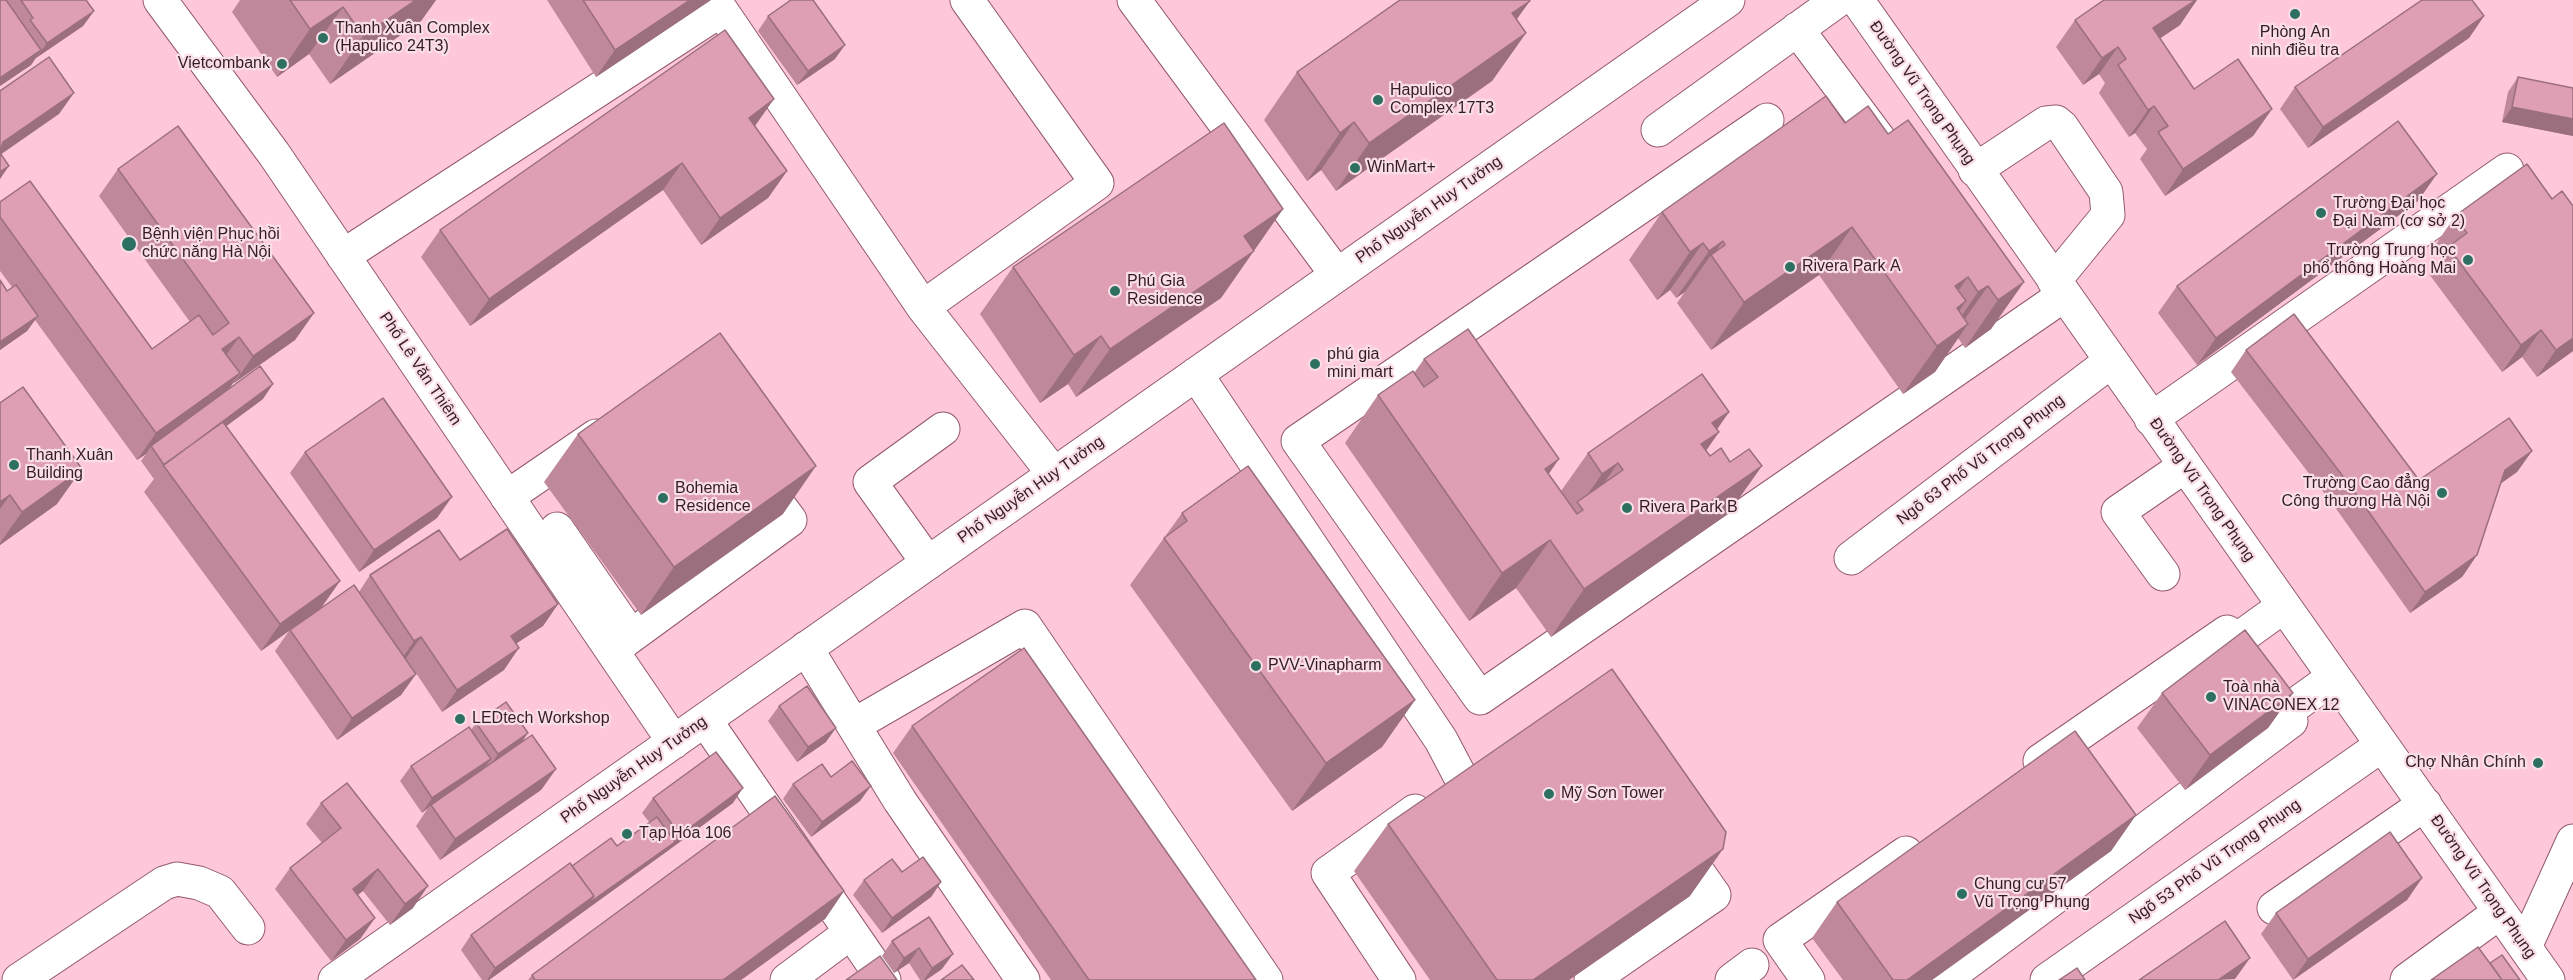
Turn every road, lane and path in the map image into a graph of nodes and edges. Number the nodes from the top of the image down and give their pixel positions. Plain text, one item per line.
1 (160, 0) edge
2 (966, 0) edge
3 (1134, 0) edge
4 (1728, 0) edge
5 (1838, 0) edge
6 (1857, 0) edge
7 (728, 5) edge
8 (1797, 29) junction
9 (1767, 120) dead end
10 (1658, 130) dead end
11 (1975, 170) junction
12 (2507, 170) dead end
13 (1905, 173) edge
14 (343, 256) junction
15 (1337, 275) junction
16 (2059, 288) junction
17 (1998, 298) edge
18 (923, 307) junction
19 (2019, 327) junction
20 (2110, 362) junction
21 (1196, 374) junction
22 (624, 416) edge
23 (2151, 419) junction
24 (943, 429) dead end
25 (740, 452) edge
26 (2185, 466) junction
27 (1054, 474) junction
28 (516, 491) junction
29 (1851, 558) dead end
30 (928, 563) junction
31 (2163, 574) dead end
32 (2284, 606) junction
33 (621, 643) junction
34 (806, 648) junction
35 (2334, 677) junction
36 (705, 720) junction
37 (855, 724) junction
38 (674, 742) junction
39 (2382, 745) junction
40 (1491, 760) edge
41 (1461, 778) junction
42 (2013, 780) edge
43 (2425, 804) junction
44 (1661, 819) edge
45 (1935, 833) edge
46 (2573, 841) edge
47 (2274, 908) dead end
48 (2500, 912) junction
49 (248, 928) dead end
50 (850, 933) junction
51 (2525, 947) junction
52 (19, 980) edge
53 (335, 980) edge
54 (787, 980) edge
55 (884, 980) edge
56 (1023, 980) edge
57 (1266, 980) edge
58 (1399, 980) edge
59 (1591, 980) edge
60 (1808, 980) edge
61 (1944, 980) edge
62 (2047, 980) edge
63 (2407, 980) edge
64 (2548, 980) edge

1 - 14 street, Phố Lê Văn Thiêm
2 - 18 street
3 - 15 street
4 - 15 street, Phố Nguyễn Huy Tưởng
5 - 8 street
6 - 11 street, Đường Vũ Trọng Phụng
7 - 14 street
7 - 18 street
8 - 10 street
8 - 13 street
9 - 19 street
11 - 16 street, Đường Vũ Trọng Phụng
11 - 16 street
12 - 23 street
14 - 28 street, Phố Lê Văn Thiêm
15 - 21 street, Phố Nguyễn Huy Tưởng
16 - 19 street
16 - 20 street, Đường Vũ Trọng Phụng
17 - 19 street
18 - 27 street
20 - 23 street, Đường Vũ Trọng Phụng
20 - 29 street, Ngõ 63 Phố Vũ Trọng Phụng
21 - 27 street, Phố Nguyễn Huy Tưởng
21 - 41 street
22 - 28 street
23 - 26 street, Đường Vũ Trọng Phụng
24 - 30 street
25 - 33 street
26 - 31 street
26 - 32 street, Đường Vũ Trọng Phụng
27 - 30 street, Phố Nguyễn Huy Tưởng
28 - 33 street, Phố Lê Văn Thiêm
30 - 34 street, Phố Nguyễn Huy Tưởng
32 - 35 street, Đường Vũ Trọng Phụng
32 - 42 street
33 - 38 street, Phố Lê Văn Thiêm
34 - 36 street, Phố Nguyễn Huy Tưởng
34 - 37 street
35 - 39 street, Đường Vũ Trọng Phụng
35 - 61 street
36 - 38 street, Phố Nguyễn Huy Tưởng
36 - 50 street
37 - 56 street
37 - 57 street
38 - 53 street, Phố Nguyễn Huy Tưởng
39 - 43 street, Đường Vũ Trọng Phụng
39 - 62 street, Ngõ 53 Phố Vũ Trọng Phụng
40 - 41 street
41 - 58 street
43 - 47 street
43 - 48 street, Đường Vũ Trọng Phụng
44 - 59 street
45 - 60 street
46 - 51 street
48 - 51 street, Đường Vũ Trọng Phụng
48 - 63 street
49 - 52 street
50 - 54 street
50 - 55 street
51 - 64 street, Đường Vũ Trọng Phụng

